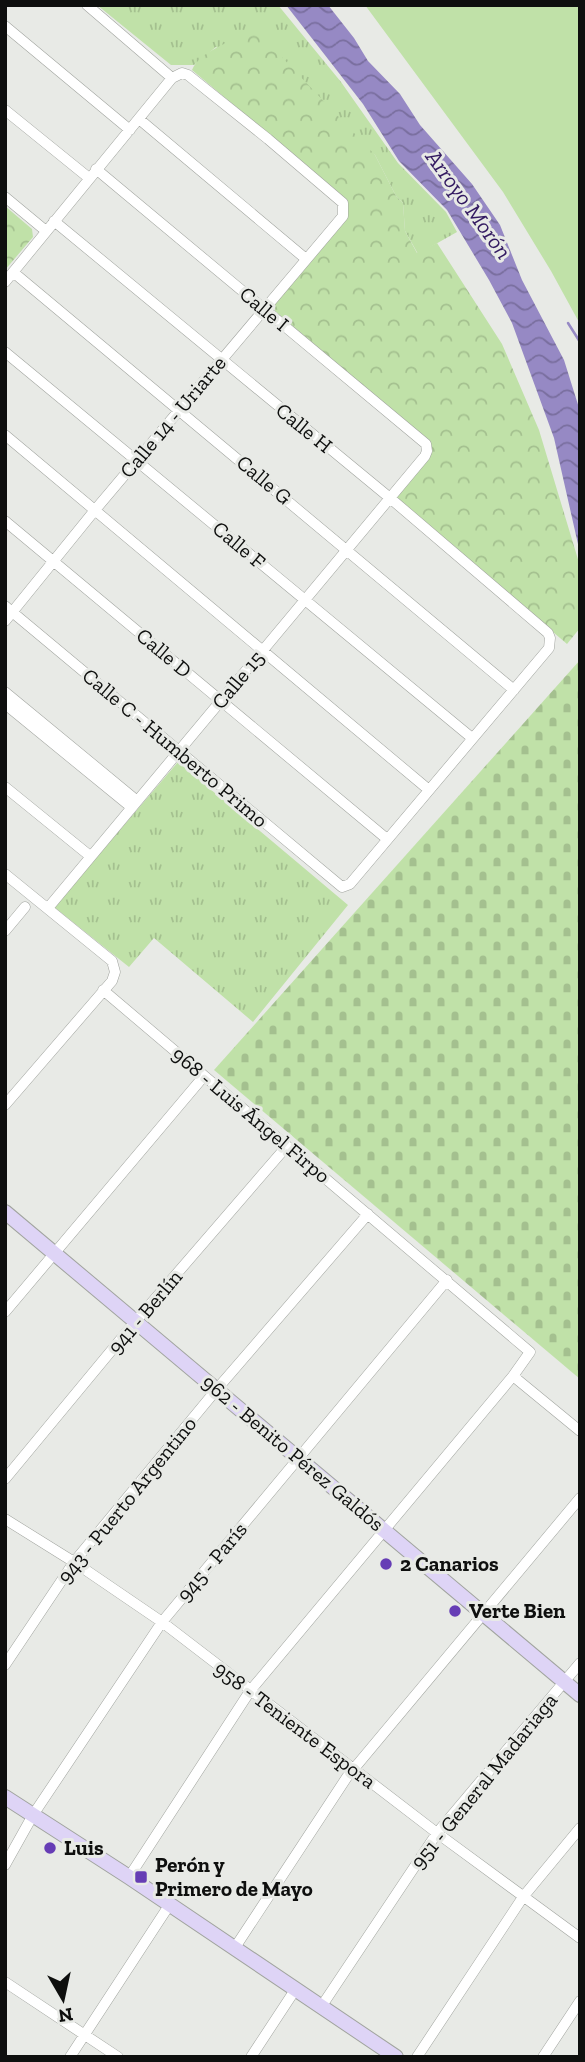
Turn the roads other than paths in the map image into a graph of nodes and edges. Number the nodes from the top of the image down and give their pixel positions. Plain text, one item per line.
1 (87, 5) edge
2 (5, 26) edge
3 (172, 78) junction
4 (5, 110) edge
5 (139, 119) junction
6 (130, 130) junction
7 (96, 169) junction
8 (89, 178) junction
9 (5, 197) edge
10 (54, 221) junction
11 (46, 231) junction
12 (306, 259) junction
13 (13, 272) junction
14 (5, 282) edge
15 (264, 309) junction
16 (5, 352) edge
17 (221, 360) junction
18 (180, 410) junction
19 (5, 435) edge
20 (427, 451) joint
21 (138, 460) junction
22 (390, 498) junction
23 (95, 510) junction
24 (5, 521) edge
25 (347, 549) junction
26 (55, 562) junction
27 (304, 600) junction
28 (9, 609) edge
29 (5, 621) edge
30 (262, 651) junction
31 (514, 690) junction
32 (5, 692) edge
33 (220, 701) junction
34 (5, 704) edge
35 (472, 738) junction
36 (179, 751) junction
37 (5, 786) edge
38 (429, 790) junction
39 (134, 804) junction
40 (387, 839) junction
41 (90, 856) junction
42 (5, 874) edge
43 (26, 907) dead end
44 (48, 908) junction
45 (5, 931) edge
46 (103, 990) junction
47 (204, 1076) junction
48 (5, 1105) edge
49 (287, 1146) junction
50 (5, 1212) edge
51 (368, 1214) junction
52 (54, 1253) junction
53 (447, 1280) junction
54 (5, 1312) edge
55 (135, 1322) junction
56 (513, 1376) junction
57 (217, 1390) junction
58 (580, 1431) edge
59 (299, 1458) junction
60 (5, 1479) edge
61 (580, 1498) edge
62 (5, 1519) edge
63 (384, 1530) junction
64 (74, 1562) junction
65 (484, 1615) junction
66 (162, 1622) junction
67 (580, 1663) edge
68 (5, 1665) edge
69 (564, 1682) junction
70 (250, 1691) junction
71 (580, 1695) edge
72 (353, 1770) junction
73 (5, 1797) edge
74 (33, 1815) junction
75 (580, 1828) edge
76 (437, 1833) junction
77 (5, 1865) edge
78 (129, 1877) junction
79 (523, 1897) junction
80 (170, 1904) junction
81 (580, 1938) edge
82 (234, 1949) junction
83 (5, 1982) edge
84 (295, 1990) junction
85 (580, 2001) edge
86 (321, 2007) junction
87 (84, 2035) junction
88 (70, 2057) edge
89 (118, 2057) edge
90 (251, 2057) edge
91 (396, 2057) edge
92 (417, 2057) edge
93 (543, 2057) edge

1 - 3 street
2 - 6 street
3 - 5 street
3 - 12 street, Calle 14 - Uriarte
4 - 8 street
5 - 6 street
5 - 12 street
6 - 7 street
7 - 8 street
7 - 15 street, Calle I
8 - 10 street
9 - 11 street
10 - 11 street
10 - 17 street, Calle H
11 - 13 street
12 - 15 street, Calle 14 - Uriarte
13 - 14 street
13 - 18 street, Calle G
15 - 17 street, Calle 14 - Uriarte
15 - 20 street, Calle I
16 - 21 street, Calle F
17 - 18 street, Calle 14 - Uriarte
17 - 22 street, Calle H
18 - 21 street, Calle 14 - Uriarte
18 - 25 street, Calle G
19 - 23 street
20 - 22 street, Calle 15
21 - 23 street, Calle 14 - Uriarte
21 - 27 street, Calle F
22 - 25 street, Calle 15
22 - 31 street, Calle H
23 - 26 street, Calle 14 - Uriarte
23 - 30 street
24 - 26 street, Calle D
25 - 27 street, Calle 15
25 - 31 street, Calle G
26 - 28 street, Calle 14 - Uriarte
26 - 33 street, Calle D
27 - 30 street, Calle 15
27 - 35 street, Calle F
28 - 29 street, Calle 14 - Uriarte
28 - 36 street, Calle C - Humberto Primo
30 - 33 street, Calle 15
30 - 38 street
31 - 35 street
32 - 39 street
33 - 36 street, Calle 15
33 - 40 street, Calle D
34 - 39 street
35 - 38 street
36 - 39 street, Calle 15
36 - 40 street, Calle C - Humberto Primo
37 - 41 street
38 - 40 street
39 - 41 street, Calle 15
41 - 44 street, Calle 15
42 - 44 street
43 - 45 street
44 - 46 street
46 - 47 street, 968 - Luis Ángel Firpo
46 - 48 street
47 - 49 street, 968 - Luis Ángel Firpo
47 - 52 street
49 - 51 street, 968 - Luis Ángel Firpo
49 - 55 street, 941 - Berlín
50 - 52 main road, 962 - Benito Pérez Galdós
51 - 53 street, 968 - Luis Ángel Firpo
51 - 57 street, 943 - Puerto Argentino
52 - 54 street
52 - 55 main road, 962 - Benito Pérez Galdós
53 - 56 street, 968 - Luis Ángel Firpo
53 - 59 street, 945 - París
55 - 57 main road, 962 - Benito Pérez Galdós
55 - 60 street, 941 - Berlín
56 - 58 street
56 - 63 street
57 - 59 main road, 962 - Benito Pérez Galdós
57 - 64 street, 943 - Puerto Argentino
59 - 63 main road, 962 - Benito Pérez Galdós
59 - 66 street, 945 - París
61 - 65 street
62 - 64 street, 958 - Teniente Espora
63 - 65 main road, 962 - Benito Pérez Galdós
63 - 70 street
64 - 66 street, 958 - Teniente Espora
64 - 68 street, 943 - Puerto Argentino
65 - 69 main road, 962 - Benito Pérez Galdós
65 - 72 street
66 - 70 street, 958 - Teniente Espora
66 - 74 street, 945 - París
67 - 69 street, 951 - General Madariaga
69 - 71 main road, 962 - Benito Pérez Galdós
69 - 76 street, 951 - General Madariaga
70 - 72 street, 958 - Teniente Espora
70 - 78 street
72 - 76 street, 958 - Teniente Espora
72 - 82 street
73 - 74 main road
74 - 77 street, 945 - París
74 - 78 main road
75 - 79 street
76 - 79 street, 958 - Teniente Espora
76 - 86 street, 951 - General Madariaga
78 - 80 main road
79 - 81 street, 958 - Teniente Espora
79 - 92 street
80 - 82 main road
80 - 87 street
82 - 84 main road
83 - 87 street
84 - 86 main road
84 - 90 street
85 - 93 street
86 - 91 main road
87 - 88 street
87 - 89 street

